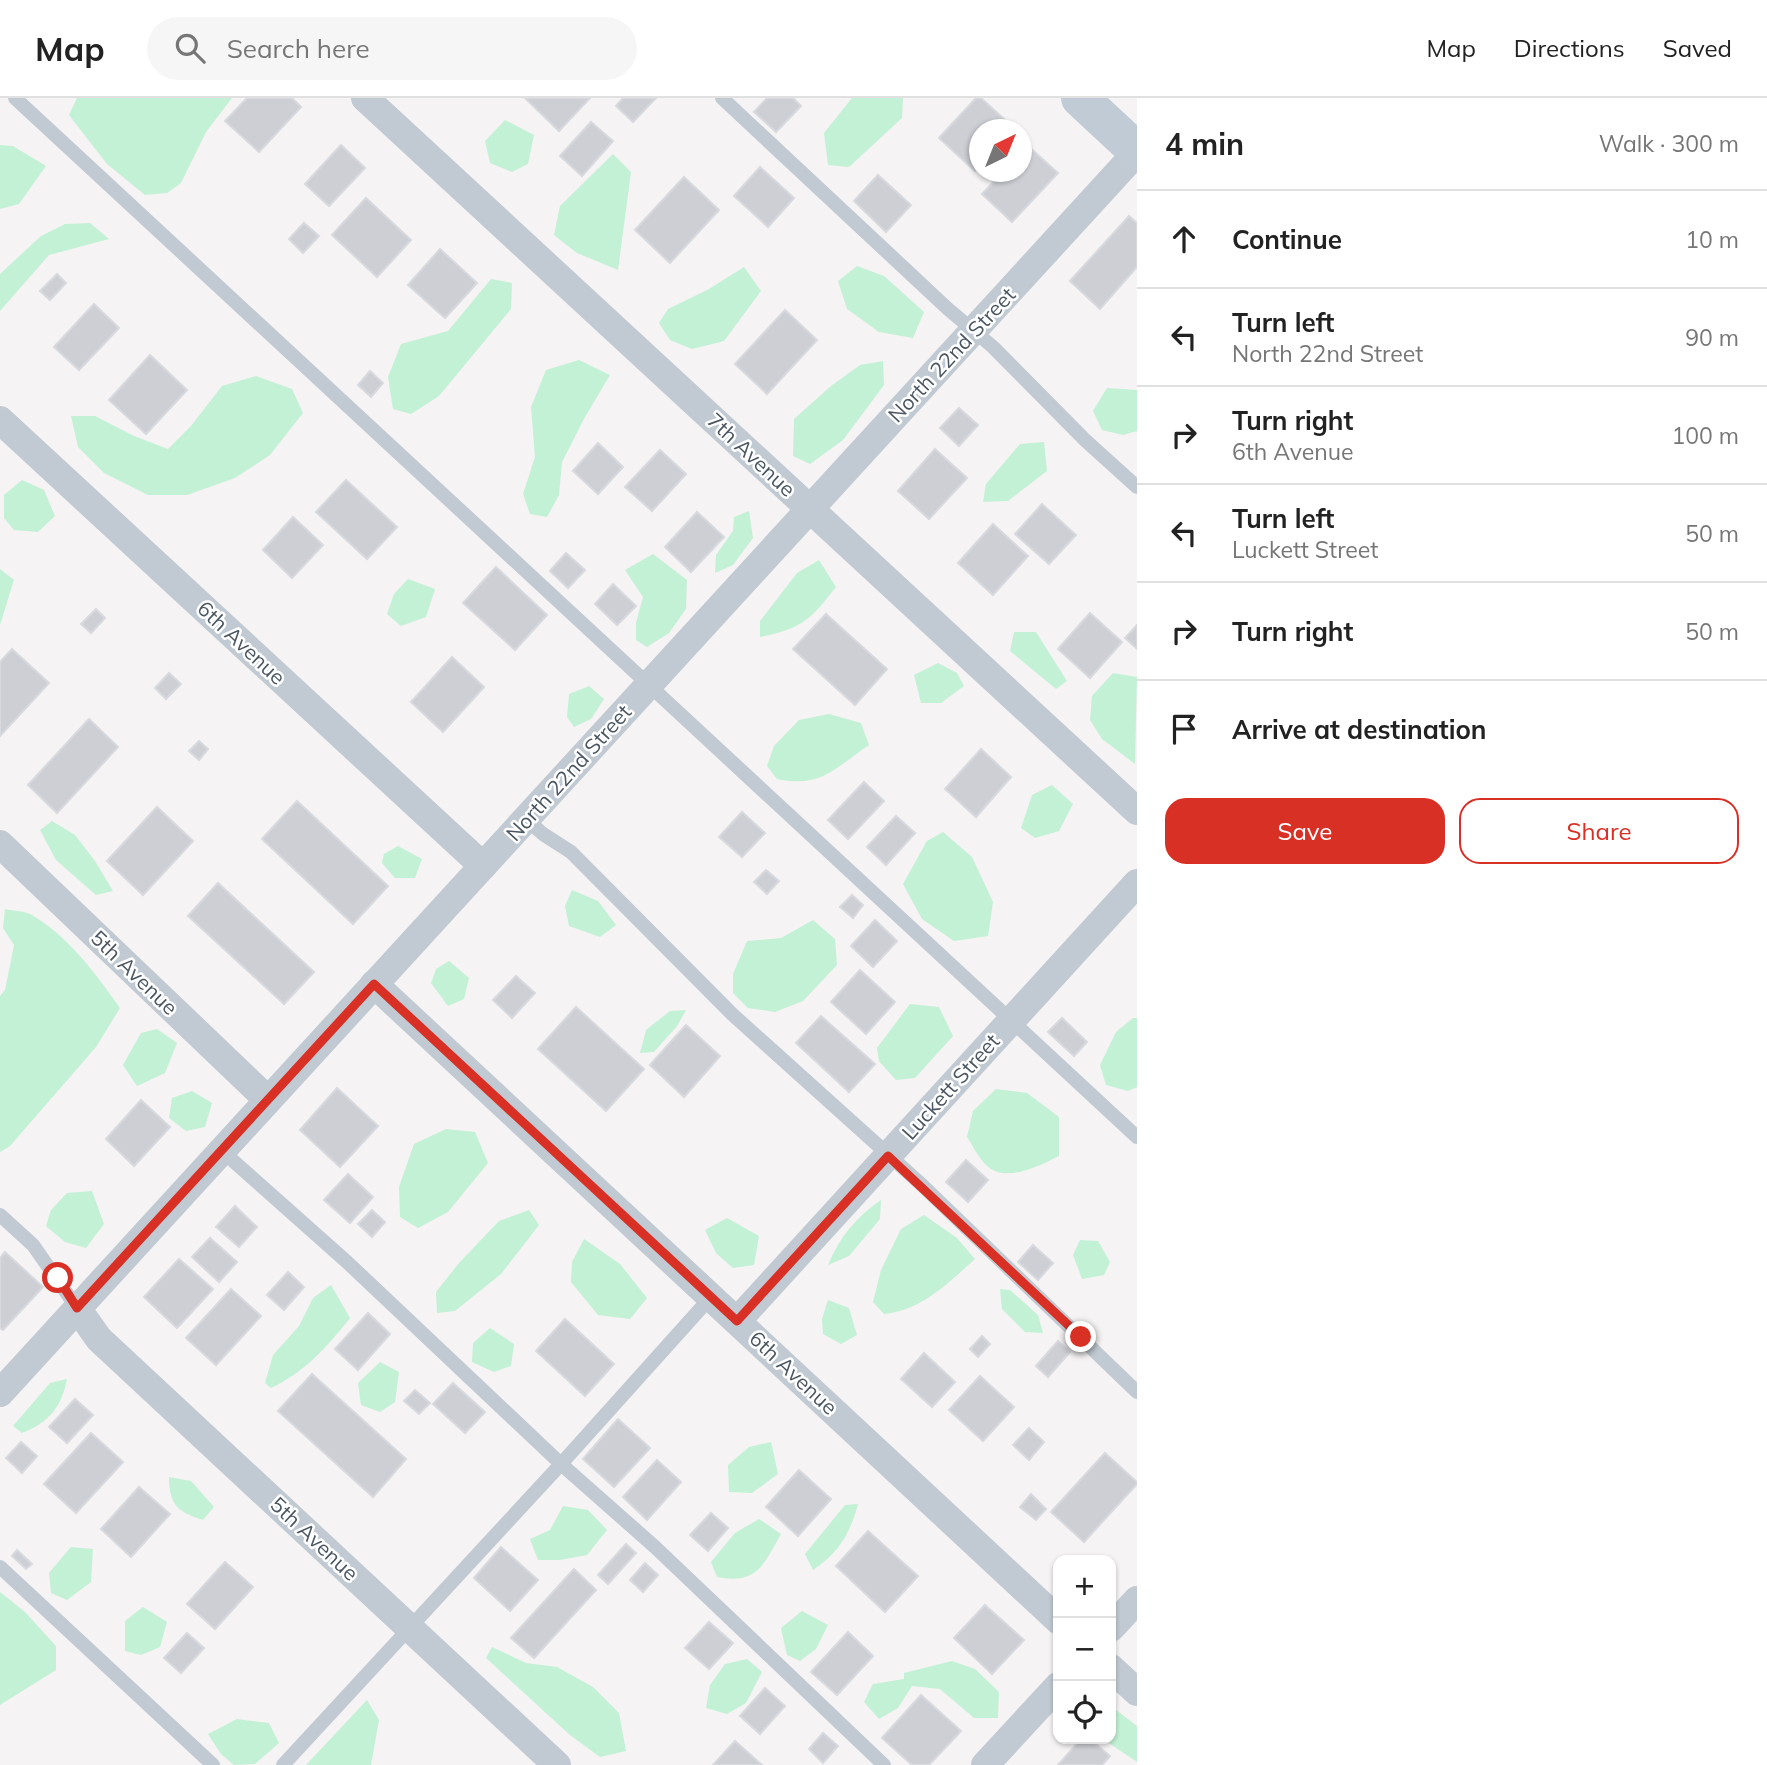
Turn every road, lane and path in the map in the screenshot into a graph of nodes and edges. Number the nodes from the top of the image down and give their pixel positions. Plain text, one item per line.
1 (15, 98) edge
2 (365, 98) edge
3 (722, 98) edge
4 (1080, 98) edge
5 (1137, 152) edge
6 (974, 330) junction
7 (0, 420) edge
8 (1137, 487) edge
9 (810, 509) junction
10 (648, 686) junction
11 (1137, 811) edge
12 (526, 819) junction
13 (0, 844) edge
14 (483, 866) junction
15 (1137, 884) edge
16 (374, 984) junction
17 (1010, 1022) junction
18 (268, 1100) junction
19 (1137, 1137) edge
20 (222, 1151) junction
21 (888, 1156) junction
22 (0, 1215) edge
23 (711, 1297) junction
24 (77, 1308) junction
25 (737, 1321) junction
26 (1137, 1392) edge
27 (0, 1393) edge
28 (561, 1464) junction
29 (0, 1567) edge
30 (1137, 1600) edge
31 (1056, 1618) edge
32 (1116, 1623) edge
33 (409, 1627) junction
34 (1116, 1673) edge
35 (1053, 1691) edge
36 (1137, 1692) edge
37 (213, 1765) edge
38 (283, 1765) edge
39 (557, 1765) edge
40 (884, 1765) edge
41 (985, 1765) edge

1 - 10 lane
2 - 9 street, 7th Avenue
3 - 6 lane
4 - 5 street
5 - 6 street, North 22nd Street
6 - 8 lane
6 - 9 street, North 22nd Street
7 - 14 street, 6th Avenue
9 - 10 street, North 22nd Street
9 - 11 street, 7th Avenue
10 - 12 street, North 22nd Street
10 - 17 lane
12 - 14 street, North 22nd Street
12 - 21 lane
13 - 18 street, 5th Avenue
14 - 16 street, North 22nd Street
15 - 17 street, Luckett Street
16 - 18 street, North 22nd Street
16 - 23 street, 6th Avenue
17 - 19 lane
17 - 21 street, Luckett Street
18 - 20 street, North 22nd Street
20 - 24 street, North 22nd Street
20 - 28 lane
21 - 25 street, Luckett Street
21 - 26 lane
22 - 24 lane
23 - 25 street, 6th Avenue
23 - 28 lane
24 - 27 street, North 22nd Street
24 - 33 street, 5th Avenue
25 - 31 street, 6th Avenue
28 - 33 lane
28 - 40 lane
29 - 37 lane
30 - 32 street
33 - 38 lane
33 - 39 street, 5th Avenue
34 - 36 street
35 - 41 street

